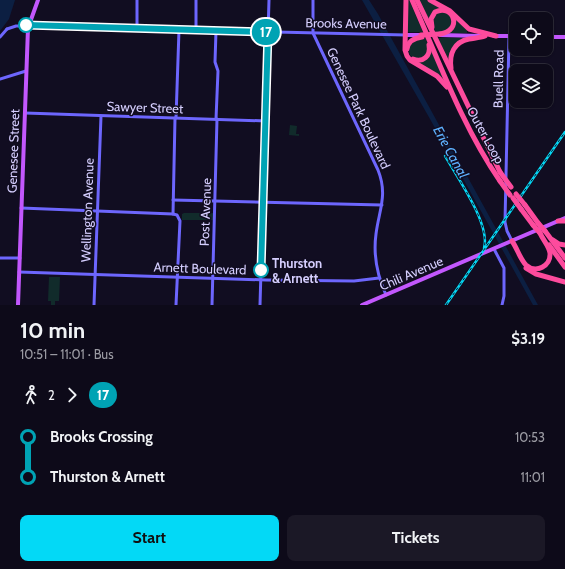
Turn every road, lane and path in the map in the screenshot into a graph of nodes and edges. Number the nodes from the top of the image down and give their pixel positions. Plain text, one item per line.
1 (38, 0) edge
2 (137, 0) edge
3 (196, 0) edge
4 (269, 0) edge
5 (313, 0) edge
6 (406, 0) edge
7 (412, 0) edge
8 (417, 0) edge
9 (430, 0) edge
10 (463, 24) junction
11 (28, 26) junction
12 (137, 29) junction
13 (179, 30) junction
14 (196, 30) junction
15 (216, 31) junction
16 (268, 32) junction
17 (313, 33) junction
18 (402, 35) junction
19 (438, 35) junction
20 (421, 36) junction
21 (468, 36) junction
22 (485, 36) junction
23 (496, 36) junction
24 (509, 36) joint
25 (0, 37) edge
26 (553, 37) edge
27 (564, 37) edge
28 (428, 38) junction
29 (26, 71) junction
30 (451, 71) junction
31 (0, 79) edge
32 (454, 96) junction
33 (25, 113) junction
34 (101, 116) junction
35 (175, 118) junction
36 (217, 119) junction
37 (266, 121) junction
38 (513, 196) junction
39 (173, 200) junction
40 (215, 201) junction
41 (263, 202) junction
42 (382, 205) junction
43 (21, 208) junction
44 (97, 211) junction
45 (173, 214) junction
46 (565, 218) edge
47 (558, 221) junction
48 (565, 221) edge
49 (542, 232) junction
50 (549, 238) junction
51 (510, 242) junction
52 (565, 245) edge
53 (496, 248) junction
54 (0, 258) edge
55 (20, 258) junction
56 (565, 258) edge
57 (565, 267) edge
58 (19, 272) junction
59 (95, 274) junction
60 (178, 277) junction
61 (379, 278) junction
62 (213, 279) junction
63 (260, 280) junction
64 (565, 282) edge
65 (386, 295) junction
66 (18, 305) edge
67 (94, 305) edge
68 (176, 305) edge
69 (212, 305) edge
70 (260, 305) edge
71 (362, 305) edge
72 (502, 305) edge

1 - 11 main road, Genesee Street
2 - 12 street
3 - 14 street
4 - 16 street
5 - 17 street, Genesee Park Boulevard
6 - 18 highway
7 - 28 highway, Outer Loop
8 - 19 highway, Outer Loop
9 - 10 highway
10 - 21 highway
10 - 23 highway
11 - 12 street, Brooks Avenue
11 - 25 street, Brooks Avenue
11 - 29 main road, Genesee Street
12 - 13 street, Brooks Avenue
13 - 14 street, Brooks Avenue
13 - 35 street
14 - 15 street, Brooks Avenue
15 - 16 street, Brooks Avenue
15 - 36 street, Post Avenue
16 - 17 street, Brooks Avenue
16 - 37 street
17 - 18 street, Brooks Avenue
17 - 42 street, Genesee Park Boulevard
18 - 20 main road, Brooks Avenue
18 - 32 highway
19 - 19 highway
19 - 20 highway, bridge
19 - 21 main road
19 - 30 highway, Outer Loop
20 - 28 highway
21 - 22 main road
22 - 23 main road
22 - 30 highway
23 - 24 main road
24 - 51 street, Buell Road
26 - 27 main road
28 - 32 highway, Outer Loop
29 - 31 street
29 - 33 main road, Genesee Street
30 - 38 highway, Outer Loop, bridge
32 - 38 highway, Outer Loop, bridge
33 - 34 street, Sawyer Street
33 - 43 main road, Genesee Street
34 - 35 street, Sawyer Street
34 - 44 street, Wellington Avenue
35 - 36 street, Sawyer Street
35 - 39 street
36 - 37 street, Sawyer Street
36 - 40 street, Post Avenue
37 - 41 street
38 - 49 highway, Outer Loop, bridge
39 - 40 street
39 - 45 street
40 - 41 street
40 - 62 street, Post Avenue
41 - 42 street
41 - 63 street
42 - 61 street, Genesee Park Boulevard
43 - 44 street
43 - 55 main road, Genesee Street
44 - 45 street
44 - 59 street, Wellington Avenue
45 - 60 street
46 - 47 main road, Chili Avenue
47 - 48 highway
47 - 51 main road, Chili Avenue
49 - 50 highway, Outer Loop
49 - 51 highway
49 - 57 highway, Outer Loop
50 - 52 highway
50 - 56 highway, Outer Loop
51 - 53 main road, Chili Avenue
51 - 64 highway
53 - 65 main road, Chili Avenue
53 - 72 street
54 - 55 street
55 - 58 main road, Genesee Street
58 - 59 street, Arnett Boulevard
58 - 66 main road, Genesee Street
59 - 60 street, Arnett Boulevard
59 - 67 street, Wellington Avenue
60 - 62 street, Arnett Boulevard
60 - 68 street
61 - 63 street, Arnett Boulevard
61 - 65 street, Genesee Park Boulevard
62 - 63 street, Arnett Boulevard
62 - 69 street, Post Avenue
63 - 70 street
65 - 71 main road, Chili Avenue

